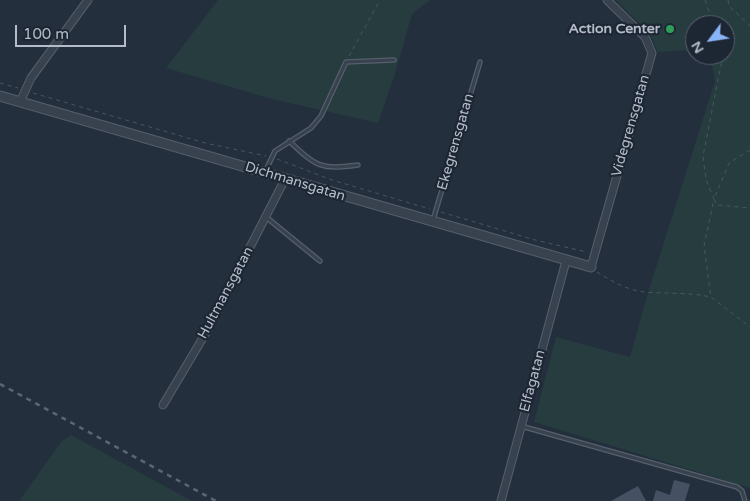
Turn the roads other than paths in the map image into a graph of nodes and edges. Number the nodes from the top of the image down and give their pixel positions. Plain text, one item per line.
1 (88, 0) edge
2 (607, 0) edge
3 (394, 60) dead end
4 (480, 62) dead end
5 (0, 96) edge
6 (20, 102) junction
7 (289, 141) junction
8 (358, 165) dead end
9 (265, 172) junction
10 (285, 179) junction
11 (266, 217) junction
12 (432, 223) junction
13 (320, 261) dead end
14 (566, 261) junction
15 (591, 267) joint
16 (163, 405) dead end
17 (521, 426) junction
18 (501, 501) edge
19 (745, 501) edge

1 - 6 street
2 - 15 street, Videgrensgatan
3 - 7 lane
4 - 12 lane, Ekegrensgatan
5 - 6 street, Dichmansgatan
6 - 9 street, Dichmansgatan
7 - 8 lane
7 - 9 lane
9 - 10 street, Dichmansgatan
10 - 11 street, Hultmansgatan
10 - 12 street, Dichmansgatan
11 - 13 lane
11 - 16 street, Hultmansgatan
12 - 14 street, Dichmansgatan
14 - 15 street, Dichmansgatan
14 - 17 street, Elfagatan
17 - 18 street, Elfagatan
17 - 19 lane

